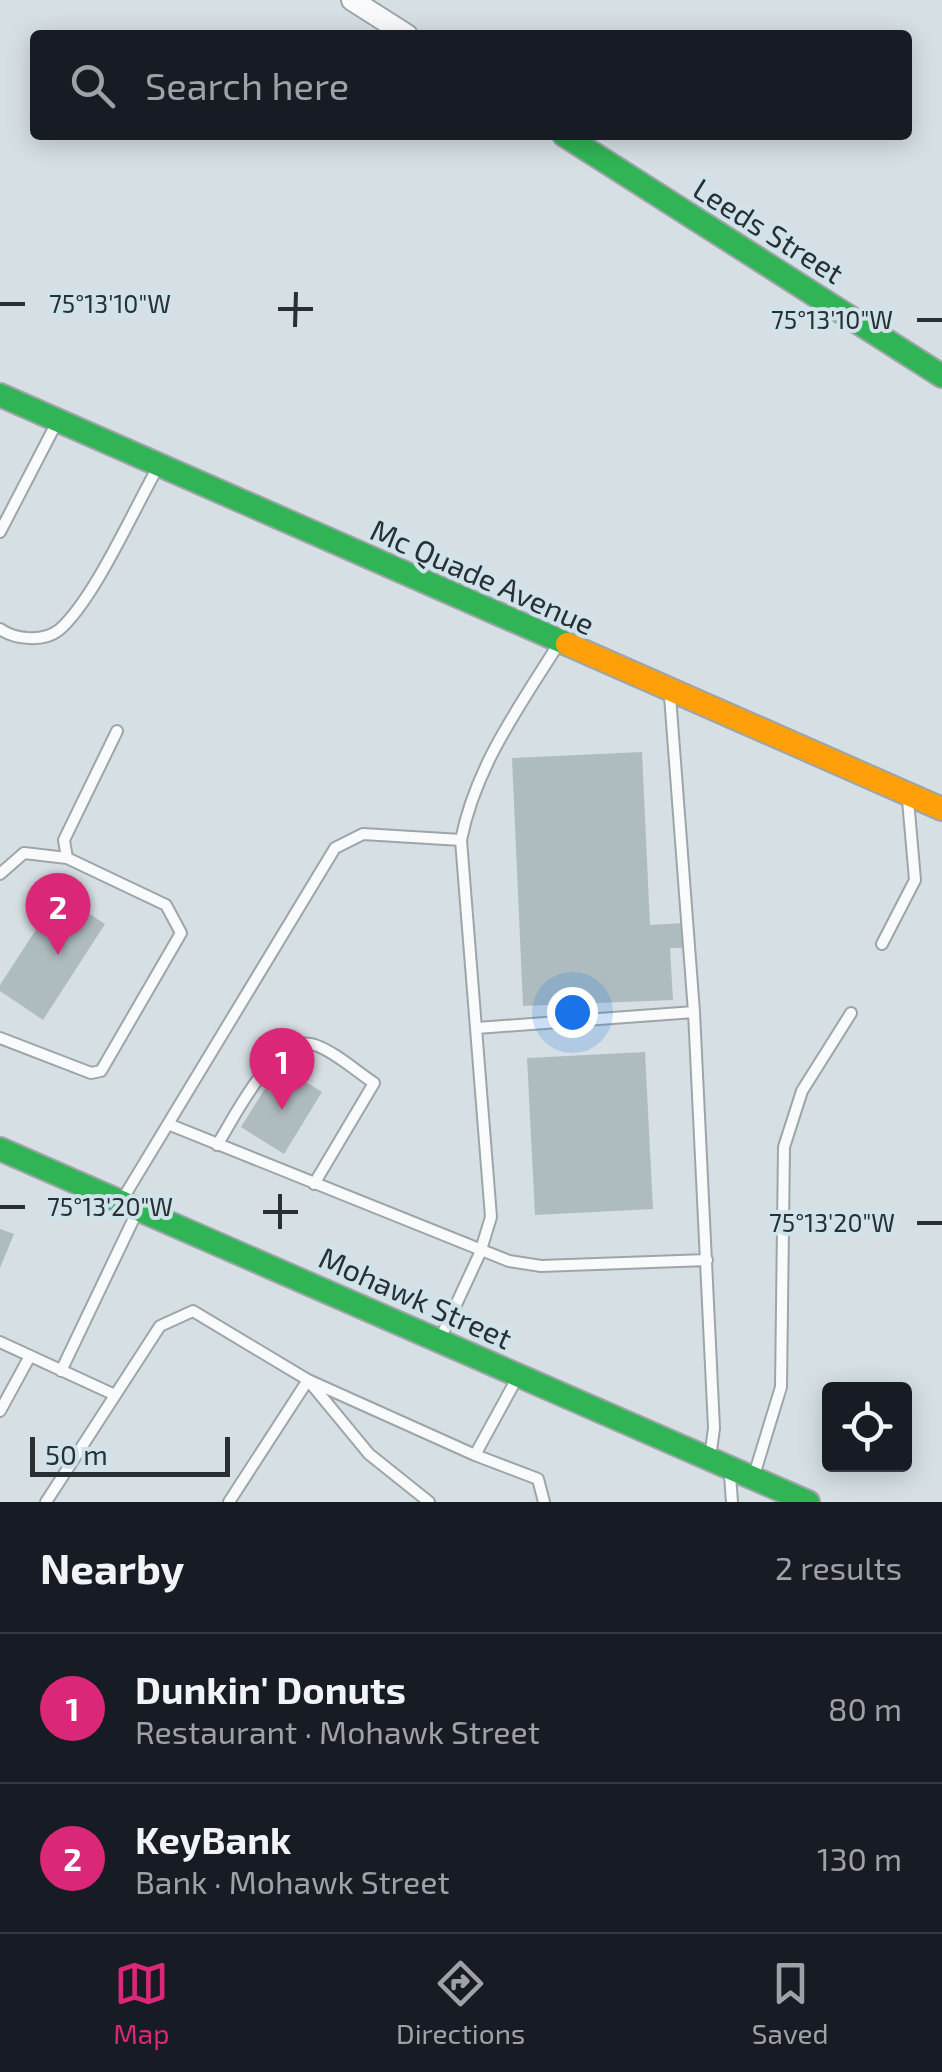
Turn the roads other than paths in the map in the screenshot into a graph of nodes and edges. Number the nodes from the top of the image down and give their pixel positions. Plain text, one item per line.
1 (352, 0) edge
2 (399, 30) edge
3 (572, 140) edge
4 (942, 376) edge
5 (0, 395) edge
6 (58, 421) junction
7 (158, 466) junction
8 (0, 532) edge
9 (0, 628) edge
10 (559, 642) junction
11 (670, 690) junction
12 (117, 731) dead end
13 (908, 794) junction
14 (942, 809) edge
15 (461, 840) junction
16 (67, 858) junction
17 (0, 874) edge
18 (882, 944) dead end
19 (694, 1012) junction
20 (851, 1013) dead end
21 (476, 1028) junction
22 (0, 1038) edge
23 (168, 1124) junction
24 (217, 1145) junction
25 (0, 1149) edge
26 (314, 1184) junction
27 (130, 1204) junction
28 (480, 1253) junction
29 (707, 1260) junction
30 (440, 1340) junction
31 (0, 1342) edge
32 (30, 1356) junction
33 (61, 1371) junction
34 (519, 1375) junction
35 (308, 1380) junction
36 (115, 1396) junction
37 (0, 1411) edge
38 (475, 1455) junction
39 (720, 1464) junction
40 (753, 1478) junction
41 (46, 1502) edge
42 (229, 1502) edge
43 (429, 1502) edge
44 (544, 1502) edge
45 (732, 1502) edge
46 (808, 1502) edge

1 - 2 street
3 - 4 street, Leeds Street
5 - 6 street, Mc Quade Avenue
6 - 7 street, Mc Quade Avenue
6 - 8 lane
7 - 9 lane
7 - 10 street, Mc Quade Avenue
10 - 11 street, Mc Quade Avenue
10 - 15 lane
11 - 13 street, Mc Quade Avenue
11 - 19 lane
12 - 16 lane
13 - 14 street, Mc Quade Avenue
13 - 18 lane
15 - 21 lane
15 - 23 lane
16 - 17 lane
16 - 22 lane
19 - 21 lane
19 - 29 lane
20 - 40 lane
21 - 28 lane
23 - 24 lane
23 - 27 lane
24 - 26 lane
24 - 26 lane
25 - 27 street, Mohawk Street
26 - 28 lane
27 - 30 street, Mohawk Street
27 - 33 lane
28 - 29 lane
28 - 30 lane
29 - 39 lane
30 - 34 street, Mohawk Street
31 - 32 lane
32 - 33 lane
32 - 37 lane
33 - 36 lane
34 - 38 lane
34 - 39 street, Mohawk Street
35 - 36 lane
35 - 38 lane
35 - 42 lane
35 - 43 lane
36 - 41 lane
38 - 44 lane
39 - 40 street, Mohawk Street
39 - 45 lane
40 - 46 street, Mohawk Street

